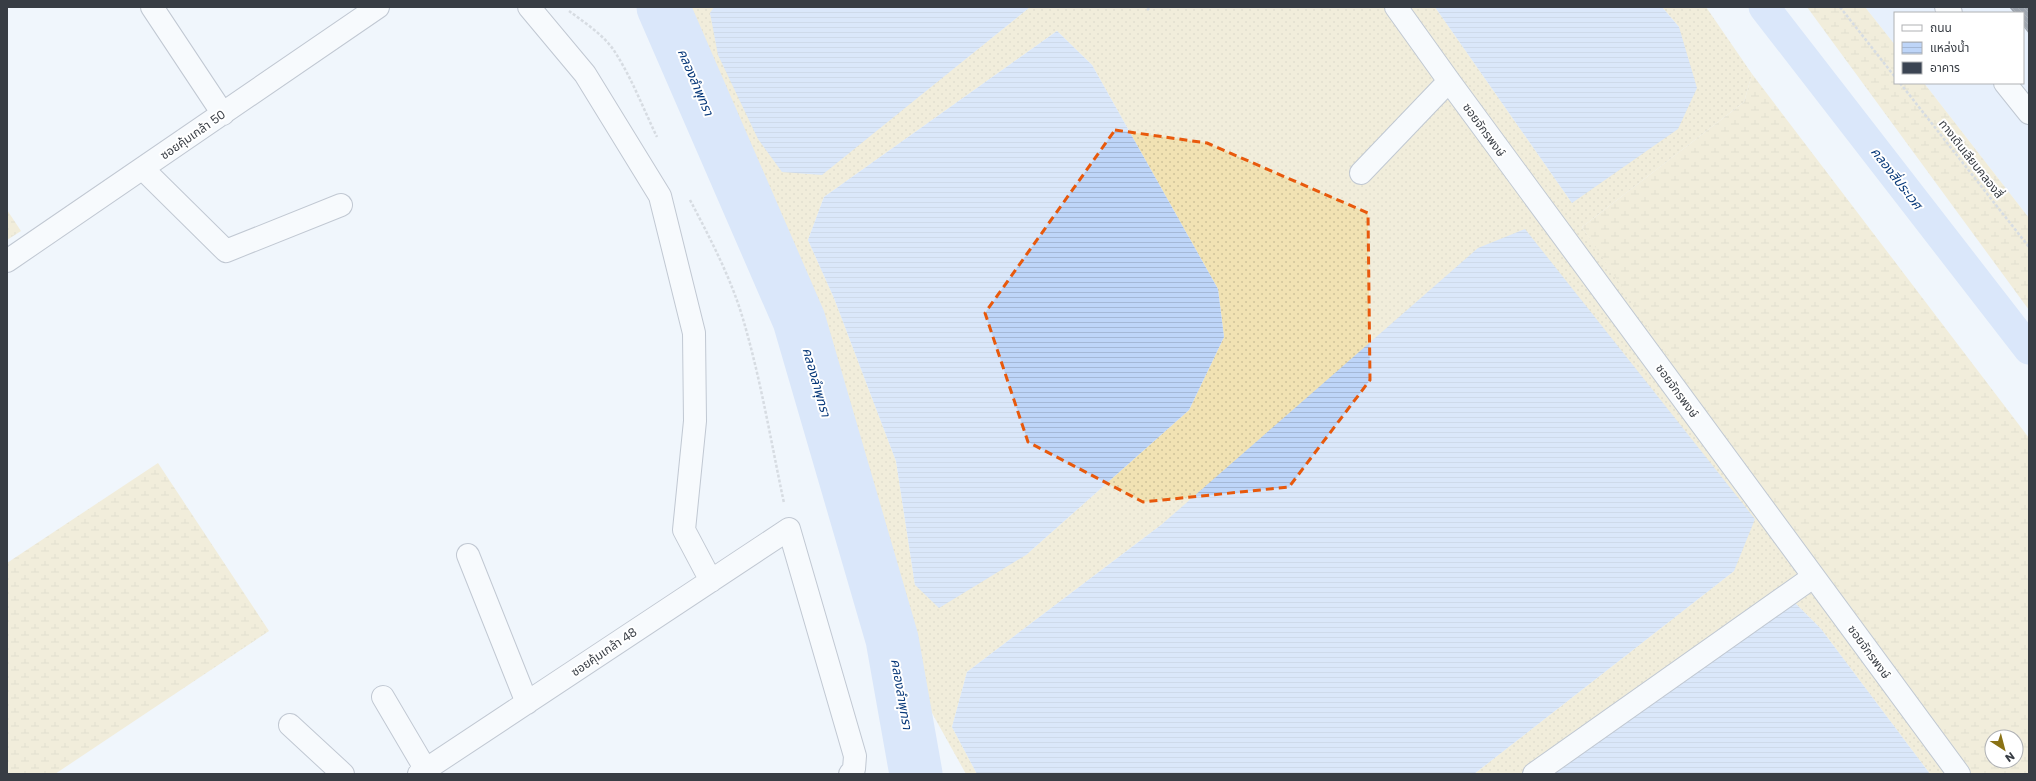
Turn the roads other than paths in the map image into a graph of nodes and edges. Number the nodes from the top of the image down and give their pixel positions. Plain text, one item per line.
1 (152, 7) edge
2 (378, 7) edge
3 (529, 7) edge
4 (1396, 7) edge
5 (1449, 82) junction
6 (2006, 84) edge
7 (2029, 113) edge
8 (223, 114) junction
9 (143, 170) junction
10 (1361, 173) dead end
11 (341, 205) dead end
12 (7, 261) edge
13 (468, 555) dead end
14 (1813, 577) junction
15 (711, 581) junction
16 (383, 697) dead end
17 (527, 703) junction
18 (290, 725) dead end
19 (423, 772) edge
20 (343, 774) edge
21 (850, 774) edge
22 (1534, 774) edge
23 (1959, 774) edge

1 - 8 street
2 - 8 street, ซอยคุ้มเกล้า 50
3 - 15 street
4 - 5 street, ซอยจักรพงษ์
5 - 10 street
5 - 14 street, ซอยจักรพงษ์
6 - 7 street
8 - 9 street, ซอยคุ้มเกล้า 50
9 - 11 street
9 - 12 street, ซอยคุ้มเกล้า 50
13 - 17 street
14 - 22 street
14 - 23 street, ซอยจักรพงษ์
15 - 17 street, ซอยคุ้มเกล้า 48
15 - 21 street, ซอยคุ้มเกล้า 48
16 - 19 street
17 - 19 street, ซอยคุ้มเกล้า 48
18 - 20 street

